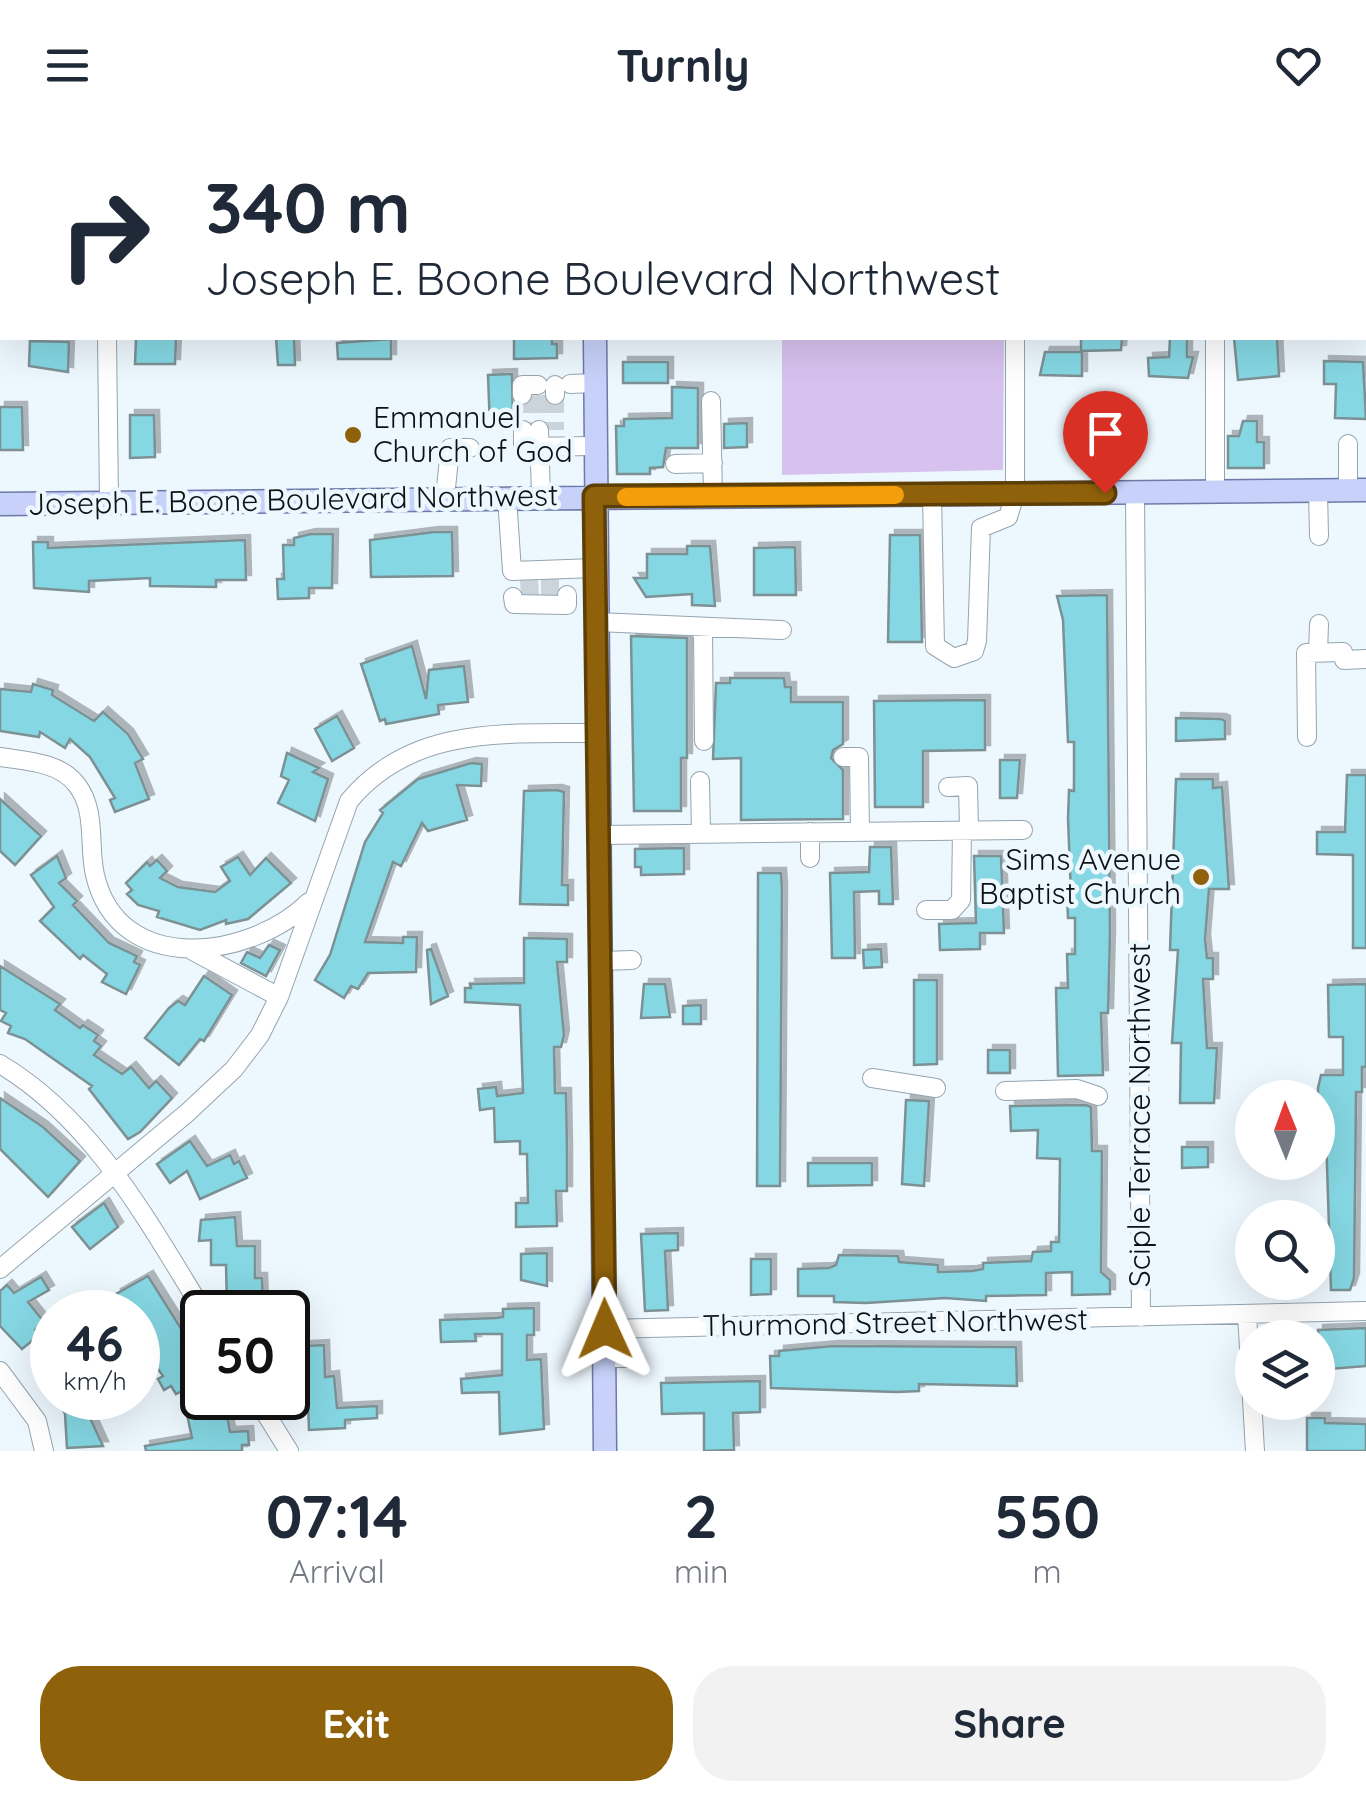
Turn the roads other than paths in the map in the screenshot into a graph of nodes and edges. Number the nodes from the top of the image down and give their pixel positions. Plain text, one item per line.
1 (107, 340) edge
2 (596, 340) edge
3 (1015, 340) edge
4 (1215, 340) edge
5 (595, 383) junction
6 (548, 389) dead end
7 (712, 401) dead end
8 (1348, 444) dead end
9 (594, 446) junction
10 (470, 448) dead end
11 (675, 464) dead end
12 (713, 464) junction
13 (1357, 490) edge
14 (1318, 491) junction
15 (1216, 492) junction
16 (1135, 493) junction
17 (932, 494) junction
18 (1015, 494) junction
19 (594, 496) junction
20 (713, 496) junction
21 (507, 497) junction
22 (541, 497) junction
23 (446, 498) junction
24 (109, 502) junction
25 (0, 504) edge
26 (1318, 536) dead end
27 (596, 568) junction
28 (557, 584) junction
29 (522, 585) junction
30 (597, 622) junction
31 (1319, 624) dead end
32 (703, 627) junction
33 (782, 630) dead end
34 (1318, 653) junction
35 (1366, 659) edge
36 (600, 733) junction
37 (1306, 737) dead end
38 (704, 740) dead end
39 (0, 757) edge
40 (843, 757) dead end
41 (700, 781) dead end
42 (948, 787) dead end
43 (965, 830) junction
44 (1023, 830) dead end
45 (810, 832) junction
46 (860, 832) junction
47 (701, 834) junction
48 (600, 835) junction
49 (810, 858) dead end
50 (313, 898) junction
51 (926, 910) dead end
52 (192, 950) junction
53 (632, 960) dead end
54 (602, 961) junction
55 (279, 997) junction
56 (0, 1064) edge
57 (872, 1078) dead end
58 (936, 1088) dead end
59 (1005, 1091) dead end
60 (1098, 1096) dead end
61 (114, 1173) junction
62 (0, 1269) edge
63 (190, 1290) edge
64 (1366, 1311) edge
65 (1247, 1314) junction
66 (1141, 1317) junction
67 (605, 1329) junction
68 (605, 1358) junction
69 (630, 1358) dead end
70 (0, 1370) edge
71 (270, 1420) edge
72 (44, 1451) edge
73 (289, 1451) edge
74 (605, 1451) edge
75 (1255, 1451) edge

1 - 24 street
2 - 5 main road
3 - 18 street
4 - 15 street
5 - 6 street
5 - 9 main road
7 - 12 street
8 - 13 street
9 - 19 main road
9 - 22 street
10 - 23 street
11 - 12 street
12 - 20 street
13 - 14 main road, Joseph E. Boone Boulevard Northwest
14 - 15 main road, Joseph E. Boone Boulevard Northwest
14 - 26 street
15 - 16 main road, Joseph E. Boone Boulevard Northwest
16 - 18 main road, Joseph E. Boone Boulevard Northwest
16 - 66 street, Sciple Terrace Northwest
17 - 18 main road, Joseph E. Boone Boulevard Northwest
17 - 18 street
17 - 20 main road, Joseph E. Boone Boulevard Northwest
19 - 20 main road, Joseph E. Boone Boulevard Northwest
19 - 22 main road, Joseph E. Boone Boulevard Northwest
19 - 27 main road
21 - 22 main road, Joseph E. Boone Boulevard Northwest
21 - 23 main road, Joseph E. Boone Boulevard Northwest
21 - 29 street
23 - 24 main road, Joseph E. Boone Boulevard Northwest
24 - 25 main road, Joseph E. Boone Boulevard Northwest
27 - 28 street
27 - 30 main road
28 - 29 street
28 - 29 street
30 - 32 street
30 - 36 main road
31 - 34 street
32 - 33 street
32 - 38 street
34 - 35 street
34 - 37 street
36 - 48 main road
36 - 50 street
39 - 52 street
40 - 46 street
41 - 47 street
42 - 43 street
43 - 44 street
43 - 46 street
43 - 51 street
45 - 46 street
45 - 47 street
45 - 49 street
47 - 48 street
48 - 54 main road
50 - 52 street
50 - 55 street
52 - 55 street
53 - 54 street
54 - 67 main road
55 - 61 street
56 - 61 street
57 - 58 street
59 - 60 street
61 - 62 street
61 - 63 street
64 - 65 street, Thurmond Street Northwest
65 - 66 street, Thurmond Street Northwest
65 - 75 street
66 - 67 street, Thurmond Street Northwest
67 - 68 main road
68 - 69 street
68 - 74 main road
70 - 72 street
71 - 73 street

